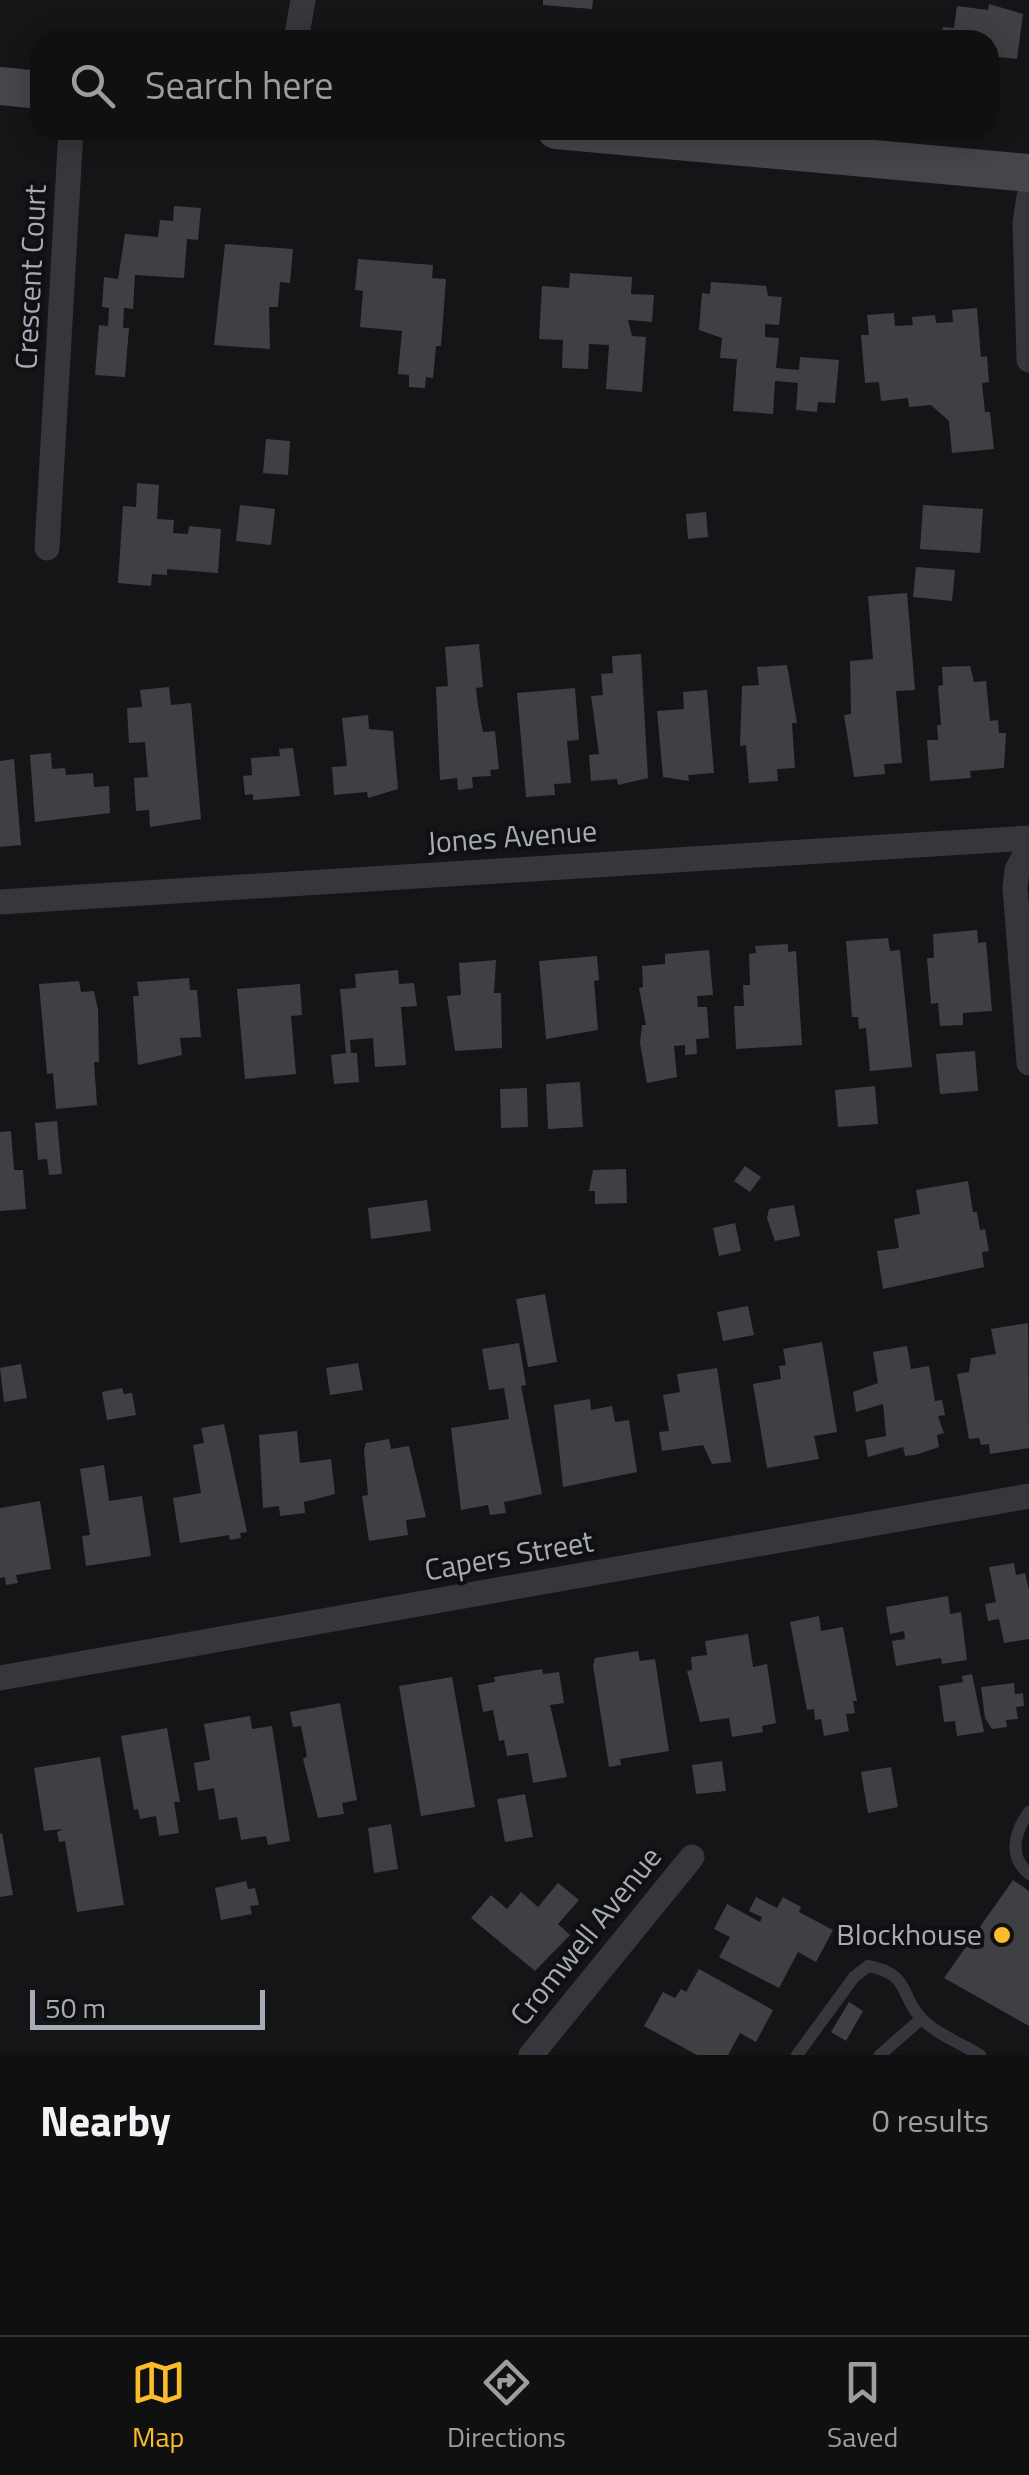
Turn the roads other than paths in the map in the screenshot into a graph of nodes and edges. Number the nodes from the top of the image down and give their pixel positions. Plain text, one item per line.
1 (303, 0) edge
2 (298, 30) edge
3 (0, 86) edge
4 (30, 89) edge
5 (70, 140) edge
6 (664, 140) edge
7 (1029, 174) edge
8 (1029, 197) edge
9 (1029, 360) edge
10 (47, 548) dead end
11 (1029, 838) edge
12 (1029, 847) edge
13 (0, 902) edge
14 (1029, 1064) edge
15 (1029, 1496) edge
16 (0, 1678) edge
17 (1029, 1812) edge
18 (692, 1857) dead end
19 (1029, 1874) edge
20 (921, 2020) junction
21 (532, 2055) edge
22 (798, 2055) edge
23 (880, 2055) edge
24 (980, 2055) edge

1 - 2 street
3 - 4 street
5 - 10 street, Crescent Court
6 - 7 street
8 - 9 street
11 - 13 street, Jones Avenue
12 - 14 street
15 - 16 street, Capers Street
17 - 19 lane
18 - 21 street, Cromwell Avenue
20 - 22 lane
20 - 23 lane
20 - 24 lane

